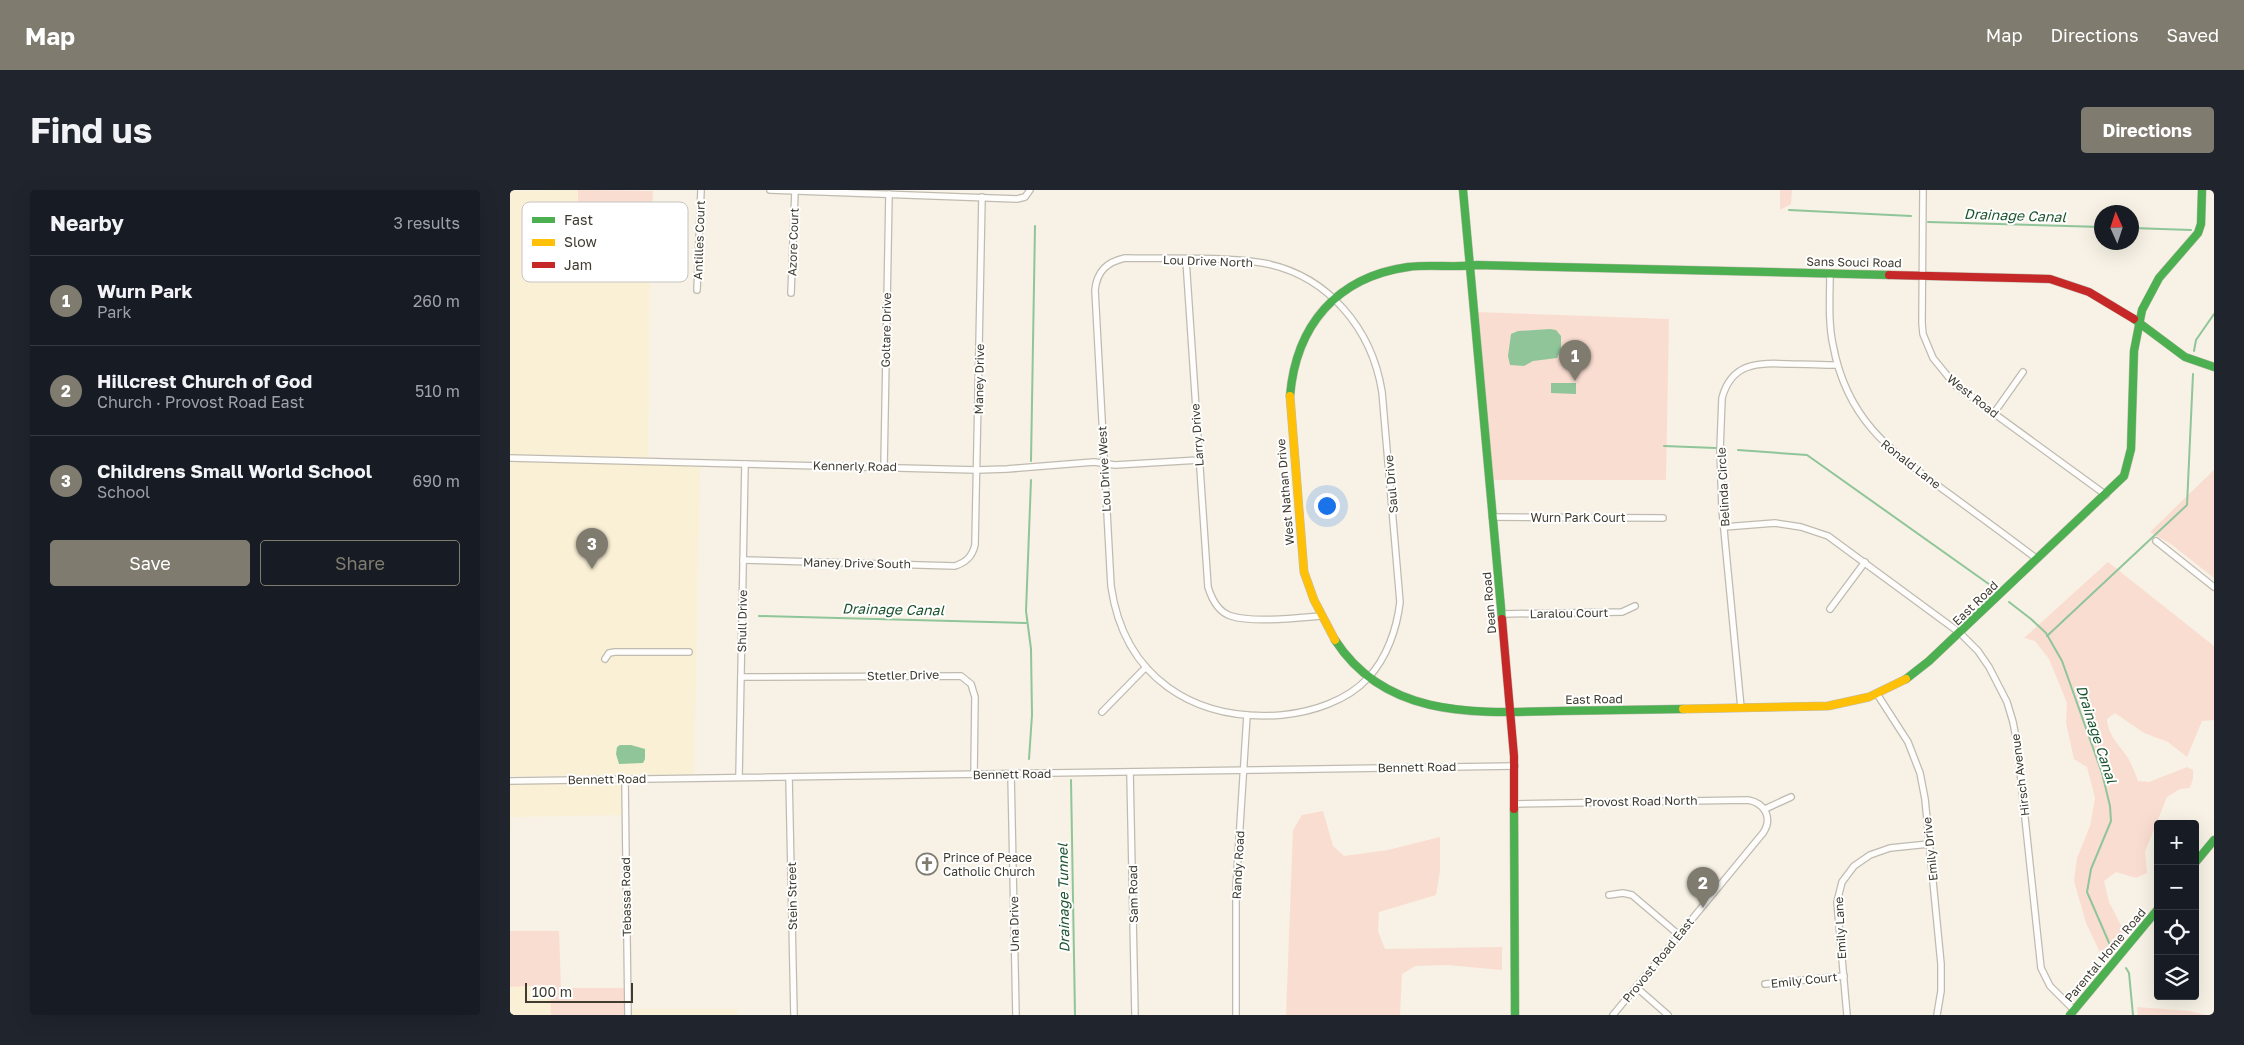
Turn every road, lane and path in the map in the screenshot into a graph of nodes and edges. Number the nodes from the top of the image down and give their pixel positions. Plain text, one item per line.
1 (701, 190) edge
2 (770, 190) edge
3 (1030, 190) edge
4 (1462, 190) edge
5 (1923, 190) edge
6 (2202, 190) edge
7 (795, 191) edge
8 (816, 191) edge
9 (889, 194) junction
10 (982, 197) junction
11 (1186, 260) junction
12 (1106, 265) joint
13 (1469, 266) junction
14 (1830, 273) junction
15 (1922, 275) junction
16 (697, 290) dead end
17 (791, 293) dead end
18 (1333, 297) junction
19 (2139, 323) junction
20 (1837, 365) junction
21 (2214, 367) edge
22 (2023, 372) dead end
23 (1994, 413) junction
24 (510, 458) edge
25 (1198, 460) junction
26 (745, 464) junction
27 (1104, 464) junction
28 (884, 467) junction
29 (977, 470) junction
30 (2106, 495) junction
31 (1492, 517) junction
32 (1663, 518) dead end
33 (1724, 527) junction
34 (2156, 541) dead end
35 (969, 558) joint
36 (2038, 559) junction
37 (743, 560) junction
38 (1865, 562) junction
39 (2214, 587) edge
40 (1635, 606) dead end
41 (1830, 609) dead end
42 (1502, 614) junction
43 (1321, 616) junction
44 (1960, 632) junction
45 (690, 652) dead end
46 (605, 659) dead end
47 (1146, 667) junction
48 (741, 677) junction
49 (1369, 678) junction
50 (1877, 694) junction
51 (1741, 708) junction
52 (1511, 711) junction
53 (1102, 712) dead end
54 (1247, 715) junction
55 (1514, 766) junction
56 (1243, 771) junction
57 (1130, 772) junction
58 (974, 774) junction
59 (1011, 774) junction
60 (789, 777) junction
61 (739, 778) junction
62 (625, 780) junction
63 (510, 781) edge
64 (1791, 797) dead end
65 (1515, 804) junction
66 (1765, 809) junction
67 (2214, 840) edge
68 (1929, 844) junction
69 (2199, 858) edge
70 (1610, 895) dead end
71 (2157, 910) edge
72 (1679, 935) junction
73 (1844, 976) junction
74 (1765, 984) dead end
75 (1636, 987) junction
76 (2072, 1012) edge
77 (628, 1015) edge
78 (794, 1015) edge
79 (1016, 1015) edge
80 (1135, 1015) edge
81 (1236, 1015) edge
82 (1515, 1015) edge
83 (1613, 1015) edge
84 (1668, 1015) edge
85 (1848, 1015) edge
86 (1937, 1015) edge

1 - 16 street, Antilles Court
2 - 7 street
3 - 10 street
4 - 13 street, Dean Road
5 - 15 street, West Road
6 - 19 street, East Road
7 - 8 street
7 - 17 street, Azore Court
8 - 9 street
9 - 10 street
9 - 28 street, Goltare Drive
10 - 29 street, Maney Drive
11 - 12 street, Lou Drive North
11 - 18 street, Lou Drive North
11 - 25 street, Larry Drive
12 - 27 street, Lou Drive West
13 - 14 street, Sans Souci Road
13 - 18 street, Sans Souci Road
13 - 31 street, Dean Road
14 - 15 street, Sans Souci Road
14 - 20 street, Ronald Lane
15 - 19 street, Sans Souci Road
15 - 23 street, West Road
18 - 43 street, West Nathan Drive
18 - 49 street, Saul Drive
19 - 21 street, Sans Souci Road
19 - 30 street, East Road
20 - 33 street, Belinda Circle
20 - 36 street, Ronald Lane
22 - 23 street
23 - 30 street, West Road
24 - 26 street, Kennerly Road
25 - 27 street, Kennerly Road
25 - 43 street, Larry Drive
26 - 28 street, Kennerly Road
26 - 37 street, Shull Drive
27 - 29 street, Kennerly Road
27 - 47 street, Lou Drive West
28 - 29 street, Kennerly Road
29 - 35 street, Maney Drive
30 - 36 street, East Road
31 - 32 street, Wurn Park Court
31 - 42 street, Dean Road
33 - 38 street, Hirsch Avenue
33 - 51 street, Belinda Circle
34 - 39 street
35 - 37 street, Maney Drive South
36 - 44 street, East Road
37 - 48 street, Shull Drive
38 - 41 street
38 - 44 street, Hirsch Avenue
40 - 42 street, Laralou Court
42 - 52 street, Dean Road
43 - 49 street, West Nathan Drive
44 - 50 street, East Road
44 - 76 street, Hirsch Avenue
45 - 46 street
47 - 53 street
47 - 54 street, Lou Drive West
48 - 58 street, Stetler Drive
48 - 61 street, Shull Drive
49 - 52 street, East Road
49 - 54 street, Lou Drive West
50 - 51 street, East Road
50 - 68 street, Emily Drive
51 - 52 street, East Road
52 - 55 street, Dean Road
54 - 56 street, Randy Road
55 - 56 street, Bennett Road
55 - 65 street, Dean Road
56 - 57 street, Bennett Road
56 - 81 street, Randy Road
57 - 59 street, Bennett Road
57 - 80 street, Sam Road
58 - 59 street, Bennett Road
58 - 60 street, Bennett Road
59 - 79 street, Una Drive
60 - 61 street, Bennett Road
60 - 78 street, Stein Street
61 - 62 street, Bennett Road
62 - 63 street, Bennett Road
62 - 77 street, Tebassa Road
64 - 66 street
65 - 66 street, Provost Road North
65 - 82 street, Dean Road
66 - 72 street, Provost Road East
67 - 69 street
68 - 73 street, Emily Lane
68 - 86 street, Emily Drive
70 - 72 street
71 - 76 street, Parental Home Road
72 - 75 street, Provost Road East
73 - 74 street, Emily Court
73 - 85 street, Emily Lane
75 - 83 street, Provost Road East
75 - 84 street

